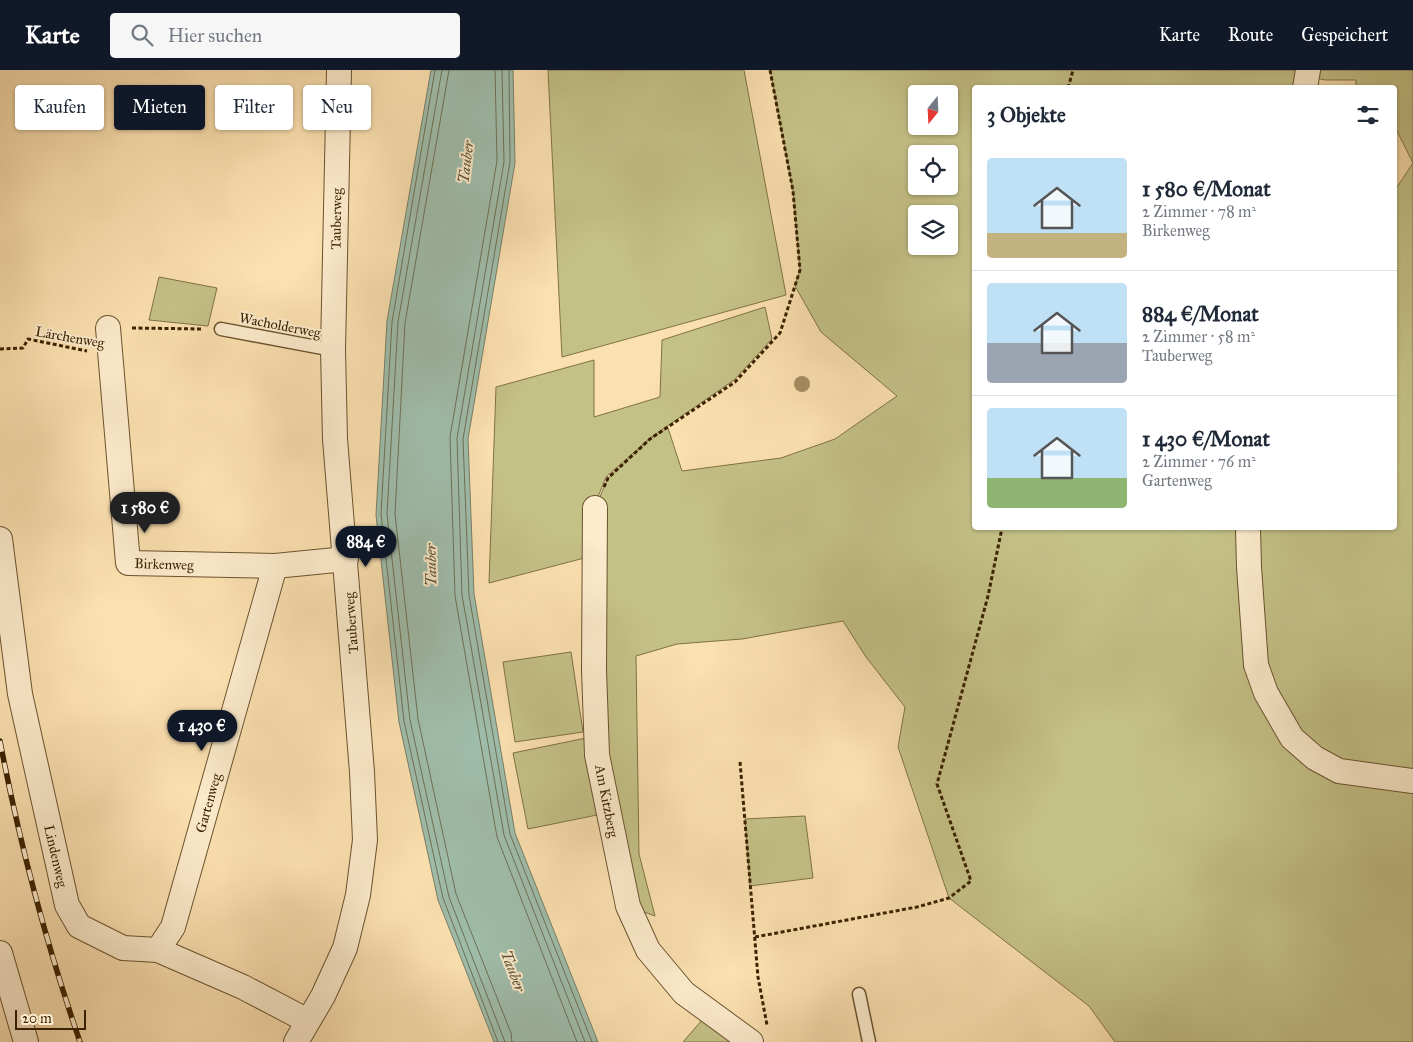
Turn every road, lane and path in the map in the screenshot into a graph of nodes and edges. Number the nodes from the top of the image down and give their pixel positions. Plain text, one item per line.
1 (339, 70) edge
2 (770, 70) edge
3 (1073, 70) edge
4 (1308, 70) edge
5 (1069, 85) edge
6 (1306, 85) edge
7 (108, 328) joint
8 (221, 329) joint
9 (0, 349) edge
10 (333, 350) junction
11 (110, 356) junction
12 (595, 508) joint
13 (1002, 530) edge
14 (1248, 530) edge
15 (0, 539) edge
16 (346, 559) junction
17 (275, 566) junction
18 (740, 762) dead end
19 (1413, 781) edge
20 (755, 937) junction
21 (158, 950) junction
22 (0, 953) edge
23 (859, 994) dead end
24 (306, 1020) junction
25 (760, 1037) edge
26 (26, 1042) edge
27 (296, 1042) edge
28 (869, 1042) edge

1 - 10 street, Tauberweg
2 - 12 path
3 - 5 path
4 - 6 street
7 - 8 path
7 - 11 street, Birkenweg
8 - 10 lane, Wacholderweg
9 - 11 path, Lärchenweg
10 - 16 street, Tauberweg
11 - 17 street, Birkenweg
12 - 25 street, Am Kitzberg
13 - 20 path
14 - 19 street
15 - 21 street, Lindenweg
16 - 17 street, Birkenweg
16 - 24 street, Tauberweg
17 - 21 street, Gartenweg
18 - 20 path
20 - 25 path
21 - 24 street, Lindenweg
22 - 26 street
23 - 28 lane
24 - 27 street, Tauberweg

